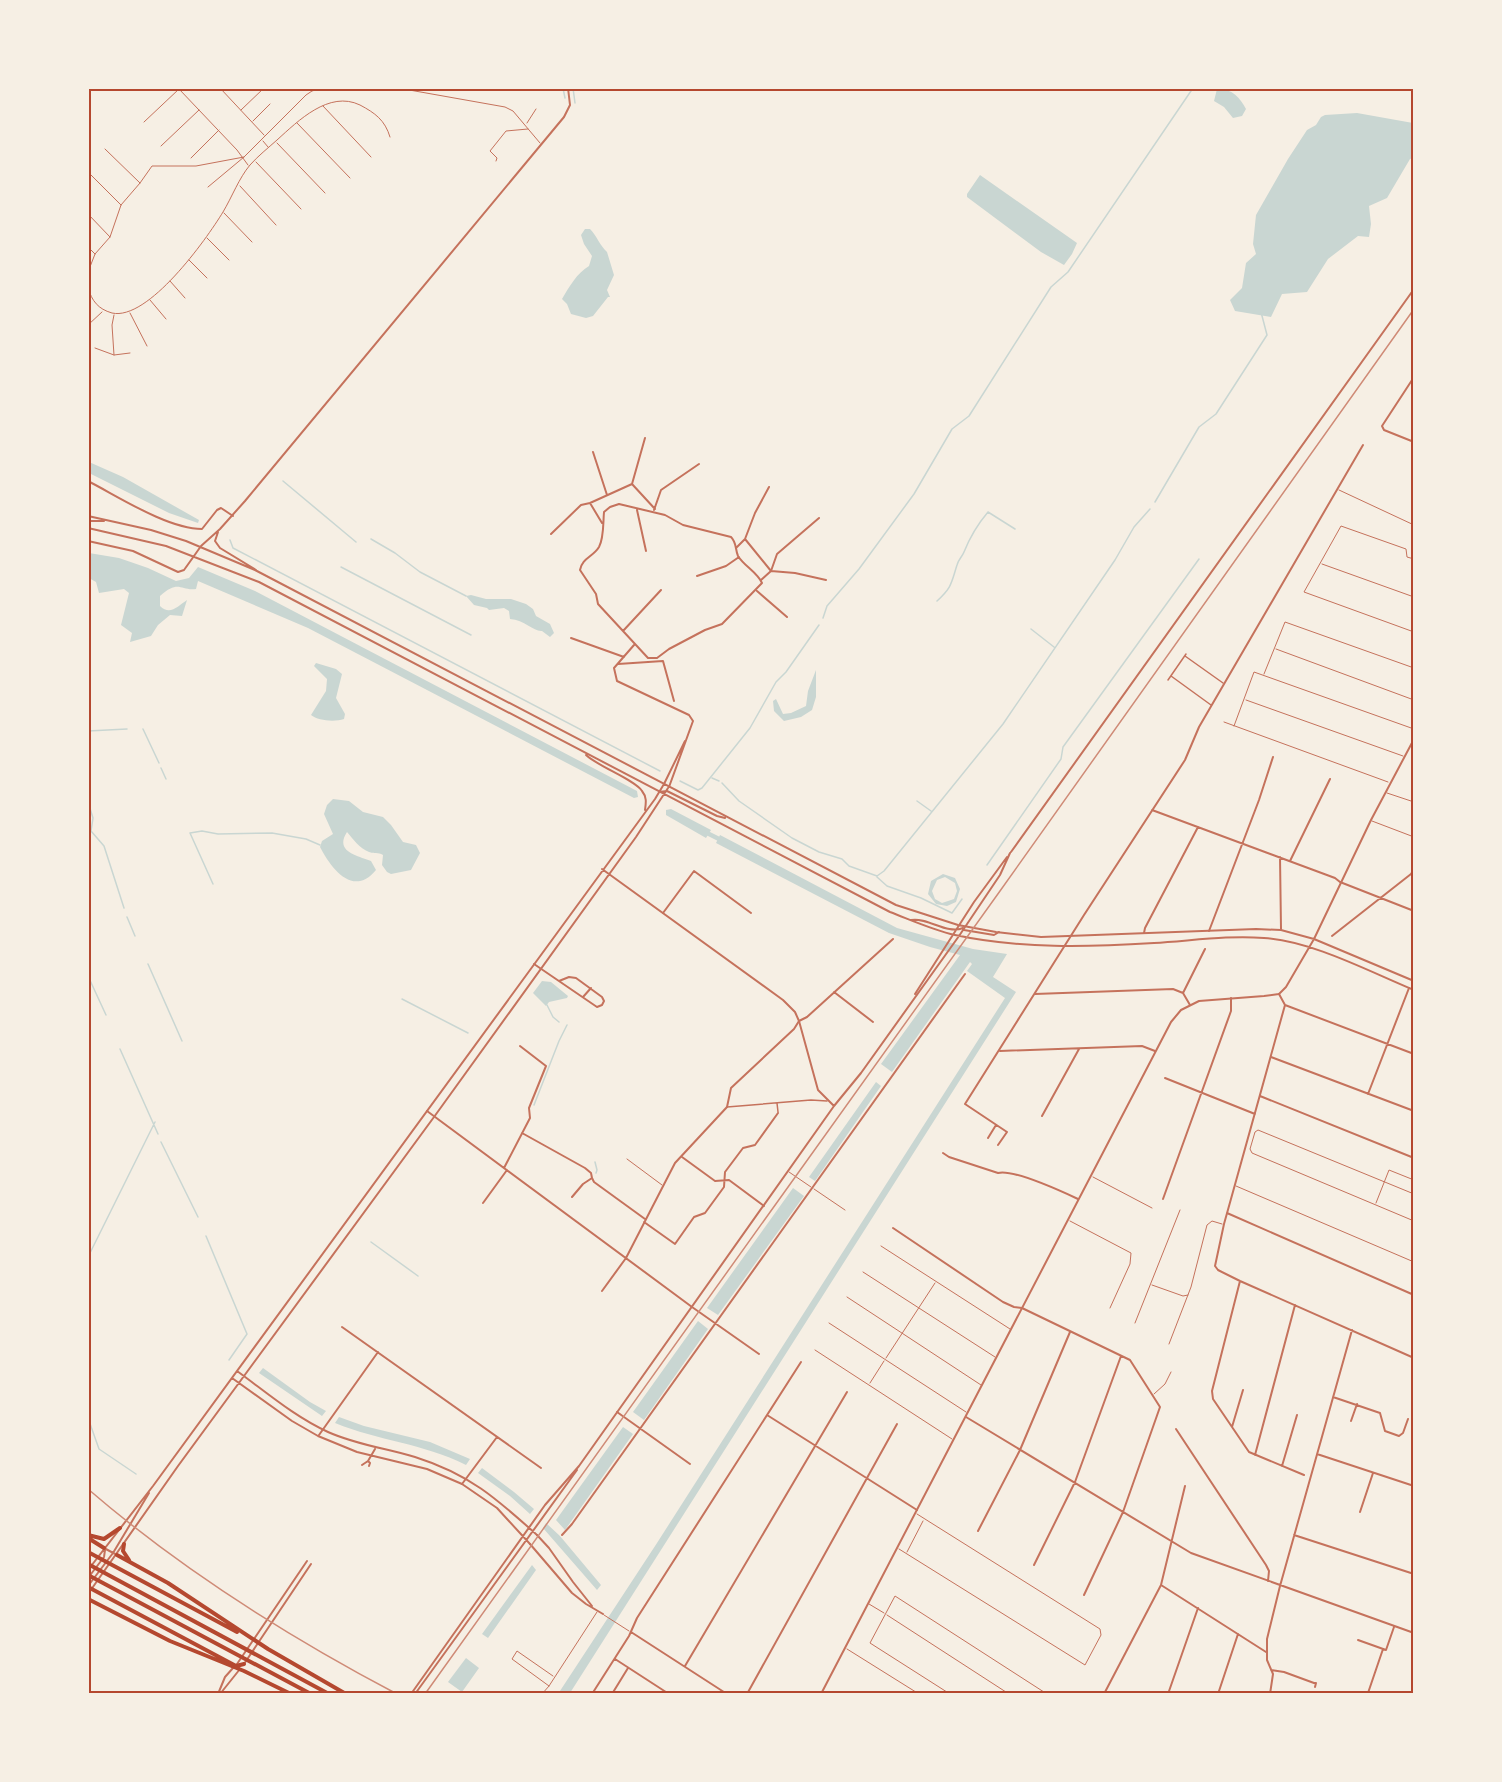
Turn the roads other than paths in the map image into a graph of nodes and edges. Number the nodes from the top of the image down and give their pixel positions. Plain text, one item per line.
1 (264, 88) edge
2 (322, 88) edge
3 (398, 88) edge
4 (568, 88) edge
5 (221, 89) edge
6 (270, 104) dead end
7 (322, 105) junction
8 (536, 109) dead end
9 (199, 110) junction
10 (241, 110) junction
11 (144, 122) dead end
12 (252, 122) junction
13 (297, 122) junction
14 (526, 125) junction
15 (530, 129) junction
16 (219, 130) junction
17 (265, 136) junction
18 (390, 136) dead end
19 (261, 139) junction
20 (276, 141) junction
21 (541, 145) junction
22 (161, 146) dead end
23 (269, 147) junction
24 (105, 149) dead end
25 (244, 157) junction
26 (371, 158) dead end
27 (191, 159) dead end
28 (254, 161) junction
29 (496, 161) dead end
30 (248, 166) junction
31 (88, 172) edge
32 (350, 178) dead end
33 (140, 183) junction
34 (238, 185) junction
35 (208, 188) dead end
36 (325, 193) dead end
37 (121, 205) junction
38 (301, 209) dead end
39 (223, 212) junction
40 (88, 214) edge
41 (276, 225) dead end
42 (110, 237) junction
43 (207, 237) junction
44 (252, 242) dead end
45 (88, 247) edge
46 (95, 254) junction
47 (189, 260) junction
48 (229, 260) dead end
49 (89, 265) edge
50 (88, 272) edge
51 (207, 278) dead end
52 (170, 281) junction
53 (88, 288) edge
54 (1413, 289) edge
55 (89, 296) edge
56 (185, 298) dead end
57 (150, 299) junction
58 (104, 310) junction
59 (129, 312) junction
60 (115, 314) junction
61 (166, 319) dead end
62 (88, 325) edge
63 (147, 346) dead end
64 (95, 348) dead end
65 (130, 353) dead end
66 (114, 355) junction
67 (1413, 377) edge
68 (645, 438) dead end
69 (1413, 442) edge
70 (1363, 446) dead end
71 (593, 452) dead end
72 (699, 464) dead end
73 (88, 481) edge
74 (632, 484) junction
75 (769, 487) dead end
76 (1337, 489) junction
77 (607, 495) junction
78 (590, 503) junction
79 (637, 508) junction
80 (654, 511) junction
81 (88, 516) edge
82 (232, 516) junction
83 (819, 518) dead end
84 (110, 520) junction
85 (88, 521) edge
86 (603, 524) junction
87 (1413, 525) edge
88 (88, 528) edge
89 (220, 529) junction
90 (551, 534) dead end
91 (745, 539) junction
92 (88, 541) edge
93 (201, 546) junction
94 (736, 548) junction
95 (646, 551) dead end
96 (194, 556) junction
97 (739, 557) junction
98 (1413, 559) edge
99 (1320, 563) junction
100 (771, 571) junction
101 (264, 575) junction
102 (697, 576) dead end
103 (761, 580) junction
104 (826, 580) dead end
105 (661, 590) dead end
106 (757, 590) junction
107 (1413, 597) edge
108 (787, 617) dead end
109 (623, 631) junction
110 (1413, 632) edge
111 (571, 638) dead end
112 (635, 644) junction
113 (1274, 648) junction
114 (624, 657) junction
115 (618, 664) junction
116 (1413, 668) edge
117 (1264, 675) junction
118 (1171, 676) junction
119 (1168, 680) dead end
120 (1224, 684) junction
121 (1245, 699) junction
122 (1413, 700) edge
123 (674, 701) dead end
124 (1211, 705) junction
125 (1224, 722) dead end
126 (1234, 726) junction
127 (1413, 729) edge
128 (688, 735) junction
129 (1413, 739) edge
130 (581, 751) junction
131 (1404, 756) junction
132 (1273, 758) dead end
133 (1330, 779) dead end
134 (1390, 783) junction
135 (664, 784) junction
136 (669, 787) junction
137 (659, 792) junction
138 (1385, 792) junction
139 (666, 793) junction
140 (1413, 802) edge
141 (1152, 810) junction
142 (645, 812) junction
143 (729, 819) junction
144 (1371, 820) junction
145 (1198, 827) junction
146 (1413, 837) edge
147 (1243, 843) junction
148 (1010, 853) junction
149 (1281, 857) junction
150 (1290, 861) junction
151 (1413, 869) edge
152 (602, 870) junction
153 (608, 874) junction
154 (1340, 882) junction
155 (1381, 898) junction
156 (1413, 911) edge
157 (663, 913) junction
158 (751, 913) dead end
159 (911, 920) junction
160 (958, 925) junction
161 (965, 926) junction
162 (956, 930) junction
163 (963, 930) junction
164 (1281, 930) junction
165 (1209, 931) junction
166 (999, 933) junction
167 (1144, 934) junction
168 (953, 935) junction
169 (959, 936) junction
170 (1071, 936) junction
171 (1332, 936) dead end
172 (892, 939) dead end
173 (1314, 939) junction
174 (1065, 945) junction
175 (1310, 946) junction
176 (1205, 949) dead end
177 (534, 963) junction
178 (540, 967) junction
179 (965, 974) dead end
180 (560, 981) junction
181 (1413, 981) edge
182 (591, 988) junction
183 (1409, 988) junction
184 (1413, 990) edge
185 (834, 992) junction
186 (1184, 993) junction
187 (1035, 994) junction
188 (1279, 994) junction
189 (583, 997) junction
190 (1231, 998) junction
191 (911, 1002) junction
192 (1190, 1005) junction
193 (1285, 1005) junction
194 (799, 1021) junction
195 (873, 1022) dead end
196 (1387, 1044) junction
197 (519, 1046) dead end
198 (1079, 1049) junction
199 (1000, 1051) junction
200 (1156, 1051) junction
201 (1413, 1054) edge
202 (1271, 1056) junction
203 (1165, 1078) dead end
204 (1202, 1092) junction
205 (1368, 1094) junction
206 (1260, 1096) junction
207 (827, 1101) junction
208 (777, 1103) junction
209 (834, 1106) junction
210 (727, 1107) junction
211 (427, 1111) junction
212 (1413, 1111) edge
213 (778, 1113) joint
214 (1255, 1114) junction
215 (1042, 1116) dead end
216 (434, 1117) junction
217 (996, 1125) junction
218 (522, 1133) junction
219 (988, 1138) dead end
220 (999, 1145) dead end
221 (943, 1153) dead end
222 (682, 1157) junction
223 (1413, 1158) edge
224 (627, 1159) dead end
225 (505, 1169) junction
226 (788, 1171) junction
227 (1091, 1176) junction
228 (592, 1178) junction
229 (723, 1180) junction
230 (1413, 1180) edge
231 (1383, 1181) junction
232 (663, 1185) junction
233 (1234, 1186) junction
234 (813, 1189) junction
235 (1413, 1194) edge
236 (572, 1197) dead end
237 (1163, 1198) dead end
238 (1079, 1200) junction
239 (483, 1203) dead end
240 (1376, 1205) junction
241 (764, 1206) junction
242 (1152, 1208) dead end
243 (845, 1210) dead end
244 (1180, 1210) dead end
245 (1227, 1214) junction
246 (1068, 1220) junction
247 (645, 1221) junction
248 (1413, 1221) edge
249 (1224, 1224) junction
250 (893, 1228) dead end
251 (881, 1246) dead end
252 (626, 1258) junction
253 (1413, 1262) edge
254 (863, 1272) dead end
255 (936, 1281) junction
256 (1240, 1281) junction
257 (1150, 1284) junction
258 (602, 1291) dead end
259 (1413, 1294) edge
260 (1188, 1295) junction
261 (847, 1298) dead end
262 (1295, 1305) junction
263 (692, 1307) junction
264 (1022, 1308) junction
265 (1110, 1308) dead end
266 (919, 1309) junction
267 (829, 1323) dead end
268 (1135, 1323) dead end
269 (717, 1324) junction
270 (342, 1327) dead end
271 (1011, 1330) junction
272 (1352, 1330) junction
273 (1070, 1332) junction
274 (903, 1334) junction
275 (1169, 1344) dead end
276 (815, 1350) dead end
277 (378, 1352) junction
278 (759, 1354) dead end
279 (1121, 1356) junction
280 (996, 1358) junction
281 (1413, 1358) edge
282 (885, 1360) junction
283 (801, 1362) dead end
284 (237, 1371) junction
285 (1171, 1372) dead end
286 (244, 1376) junction
287 (232, 1378) junction
288 (239, 1382) junction
289 (869, 1385) junction
290 (982, 1386) junction
291 (1243, 1390) dead end
292 (847, 1392) dead end
293 (1152, 1395) junction
294 (1333, 1397) junction
295 (1357, 1404) junction
296 (618, 1412) junction
297 (767, 1414) junction
298 (1297, 1414) dead end
299 (967, 1415) junction
300 (1408, 1419) dead end
301 (1351, 1421) dead end
302 (897, 1424) dead end
303 (1232, 1428) junction
304 (641, 1429) junction
305 (1176, 1429) dead end
306 (322, 1430) junction
307 (318, 1436) junction
308 (496, 1437) junction
309 (954, 1440) junction
310 (815, 1445) junction
311 (375, 1448) junction
312 (1020, 1450) junction
313 (1317, 1454) junction
314 (370, 1455) junction
315 (1255, 1455) junction
316 (368, 1461) junction
317 (690, 1464) dead end
318 (362, 1465) dead end
319 (369, 1466) dead end
320 (579, 1466) junction
321 (1282, 1466) junction
322 (541, 1468) dead end
323 (1373, 1473) junction
324 (1304, 1475) dead end
325 (466, 1478) junction
326 (866, 1478) junction
327 (1076, 1482) junction
328 (462, 1484) junction
329 (153, 1486) junction
330 (1185, 1486) dead end
331 (1413, 1486) edge
332 (916, 1512) junction
333 (1123, 1512) junction
334 (1360, 1512) dead end
335 (924, 1519) junction
336 (120, 1528) junction
337 (529, 1528) junction
338 (978, 1531) dead end
339 (533, 1532) junction
340 (562, 1535) dead end
341 (1294, 1535) junction
342 (88, 1536) edge
343 (523, 1536) junction
344 (527, 1540) junction
345 (1171, 1540) junction
346 (124, 1544) junction
347 (897, 1548) junction
348 (104, 1550) junction
349 (88, 1552) edge
350 (906, 1553) junction
351 (114, 1555) junction
352 (132, 1562) junction
353 (307, 1562) dead end
354 (88, 1564) edge
355 (311, 1564) dead end
356 (1034, 1564) dead end
357 (88, 1574) edge
358 (1413, 1574) edge
359 (1267, 1582) junction
360 (1161, 1585) junction
361 (88, 1586) edge
362 (1280, 1586) junction
363 (88, 1594) edge
364 (1084, 1595) dead end
365 (88, 1599) edge
366 (868, 1603) junction
367 (88, 1604) edge
368 (594, 1608) junction
369 (1198, 1608) junction
370 (108, 1609) junction
371 (598, 1611) junction
372 (885, 1614) junction
373 (604, 1615) joint
374 (1394, 1627) junction
375 (630, 1632) junction
376 (1238, 1634) junction
377 (1413, 1634) edge
378 (257, 1636) junction
379 (1358, 1640) dead end
380 (845, 1648) junction
381 (1383, 1649) junction
382 (1266, 1652) junction
383 (615, 1659) junction
384 (244, 1664) junction
385 (236, 1666) junction
386 (685, 1666) junction
387 (628, 1668) junction
388 (1271, 1670) junction
389 (555, 1678) junction
390 (420, 1684) junction
391 (549, 1686) junction
392 (1315, 1687) dead end
393 (1104, 1693) edge
394 (1368, 1693) edge
395 (219, 1694) edge
396 (291, 1694) edge
397 (310, 1694) edge
398 (329, 1694) edge
399 (346, 1694) edge
400 (413, 1694) edge
401 (542, 1694) edge
402 (592, 1694) edge
403 (612, 1694) edge
404 (669, 1694) edge
405 (727, 1694) edge
406 (747, 1694) edge
407 (821, 1694) edge
408 (919, 1694) edge
409 (950, 1694) edge
410 (1009, 1694) edge
411 (1047, 1694) edge
412 (1109, 1694) edge
413 (1168, 1694) edge
414 (1218, 1694) edge
415 (1270, 1694) edge

1 - 10 lane
2 - 17 lane
3 - 14 lane
4 - 21 street
5 - 10 lane
6 - 12 lane
7 - 13 lane
7 - 18 lane
7 - 26 lane
8 - 14 lane
9 - 11 lane
9 - 16 lane
9 - 22 lane
10 - 12 lane
12 - 17 lane
13 - 20 lane
13 - 32 lane
14 - 15 lane
15 - 21 lane
15 - 29 lane
16 - 25 lane
16 - 27 lane
17 - 19 lane
19 - 23 lane
19 - 25 lane
20 - 23 lane
20 - 36 lane
21 - 82 street
23 - 28 lane
24 - 33 lane
25 - 30 lane
25 - 33 lane
25 - 35 lane
28 - 30 lane
28 - 38 lane
30 - 34 lane
31 - 37 lane
33 - 37 lane
34 - 39 lane
34 - 41 lane
37 - 42 lane
39 - 43 lane
39 - 44 lane
40 - 42 lane
42 - 46 lane
43 - 47 lane
43 - 48 lane
45 - 46 lane
46 - 49 lane
47 - 51 lane
47 - 52 lane
49 - 50 lane
52 - 56 lane
52 - 57 lane
53 - 55 lane
54 - 148 street
55 - 58 lane
57 - 59 lane
57 - 61 lane
58 - 60 lane
58 - 62 lane
59 - 60 lane
59 - 63 lane
60 - 66 lane
64 - 66 lane
65 - 66 lane
67 - 69 street
68 - 74 street
70 - 76 street
71 - 77 street
72 - 80 street
73 - 82 street
74 - 77 street
74 - 80 street
75 - 91 street
76 - 87 lane
76 - 120 street
77 - 78 street
78 - 86 street
78 - 90 street
79 - 80 street
79 - 86 street
79 - 95 street
80 - 94 street
81 - 84 street
82 - 89 street
83 - 100 street
84 - 85 street
84 - 93 street
86 - 109 street
88 - 96 street
89 - 93 street
89 - 101 street
91 - 94 street
91 - 100 street
92 - 96 street
93 - 96 street
93 - 101 street
94 - 97 street
96 - 130 street
97 - 102 street
97 - 103 street
98 - 99 lane
99 - 107 lane
99 - 110 lane
100 - 103 street
100 - 104 street
101 - 135 street
103 - 106 street
105 - 109 street
106 - 108 street
106 - 112 street
109 - 112 street
111 - 114 street
112 - 114 street
113 - 116 lane
113 - 117 lane
113 - 122 lane
114 - 115 street
115 - 123 street
115 - 128 street
117 - 121 lane
117 - 127 lane
118 - 119 street
118 - 120 street
118 - 124 street
120 - 124 street
121 - 126 lane
121 - 131 lane
124 - 141 street
125 - 126 lane
126 - 134 lane
128 - 135 street
128 - 136 street
129 - 131 street
130 - 137 street
130 - 142 street
131 - 134 street
132 - 147 street
133 - 150 street
134 - 138 street
135 - 136 street
135 - 137 street
136 - 139 street
136 - 143 street
137 - 139 street
137 - 142 street
138 - 140 lane
138 - 144 street
139 - 143 street
139 - 153 street
139 - 159 street
141 - 145 street
141 - 170 street
142 - 152 street
143 - 160 street
144 - 146 lane
144 - 154 street
145 - 147 street
145 - 167 street
147 - 149 street
147 - 165 street
148 - 160 street
148 - 161 street
149 - 150 street
149 - 164 street
150 - 154 street
151 - 155 street
152 - 153 street
152 - 177 street
153 - 157 street
153 - 178 street
154 - 155 street
154 - 173 street
155 - 156 street
155 - 171 street
157 - 158 street
157 - 194 street
159 - 162 street
159 - 168 street
160 - 161 street
160 - 162 street
161 - 162 street
161 - 163 street
161 - 166 street
162 - 168 street
163 - 166 street
163 - 168 street
163 - 169 street
164 - 165 street
164 - 173 street
165 - 167 street
166 - 170 street
167 - 170 street
168 - 169 street
168 - 191 street
169 - 174 street
169 - 191 street
170 - 174 street
172 - 185 street
173 - 175 street
173 - 181 street
174 - 175 street
174 - 187 street
175 - 183 street
175 - 188 street
176 - 186 street
177 - 178 street
177 - 211 street
178 - 180 street
178 - 216 street
179 - 234 street
180 - 182 street
180 - 189 street
182 - 189 street
182 - 189 street
183 - 184 street
183 - 196 street
185 - 194 street
185 - 195 street
186 - 187 street
186 - 192 street
187 - 199 street
188 - 190 street
188 - 193 street
190 - 192 street
190 - 204 street
191 - 209 street
192 - 200 street
193 - 196 street
193 - 202 street
194 - 207 street
194 - 210 street
196 - 201 street
196 - 205 street
197 - 218 street
198 - 199 street
198 - 200 street
198 - 215 street
199 - 217 street
200 - 227 street
202 - 205 street
202 - 206 street
203 - 204 street
204 - 214 street
204 - 237 street
205 - 212 street
206 - 214 street
206 - 223 street
207 - 208 street
207 - 209 street
208 - 210 street
208 - 213 street
209 - 226 street
210 - 222 street
211 - 216 street
211 - 284 street
213 - 229 street
214 - 233 street
216 - 225 street
216 - 286 street
217 - 219 street
217 - 220 street
218 - 225 street
218 - 228 street
221 - 238 street
222 - 229 street
222 - 232 street
224 - 232 lane
225 - 239 street
225 - 252 street
226 - 234 lane
226 - 241 street
227 - 238 street
227 - 242 lane
228 - 236 street
228 - 247 street
229 - 241 street
229 - 247 street
230 - 231 lane
231 - 235 lane
231 - 240 lane
231 - 240 lane
232 - 247 street
233 - 245 street
233 - 253 lane
234 - 243 lane
234 - 269 street
238 - 246 street
240 - 248 lane
241 - 263 street
244 - 257 lane
245 - 249 street
245 - 259 street
246 - 264 street
246 - 265 lane
247 - 252 street
249 - 256 street
249 - 260 lane
250 - 264 street
251 - 255 lane
252 - 258 street
252 - 263 street
254 - 266 lane
255 - 266 lane
255 - 271 lane
256 - 262 street
256 - 303 street
257 - 260 lane
257 - 268 lane
260 - 275 lane
261 - 274 lane
262 - 272 street
262 - 315 street
263 - 269 street
263 - 296 street
264 - 271 street
264 - 273 street
266 - 274 lane
266 - 280 lane
267 - 282 lane
269 - 278 street
269 - 304 street
270 - 277 street
271 - 280 street
272 - 281 street
272 - 294 street
273 - 279 street
273 - 312 street
274 - 282 lane
274 - 290 lane
276 - 289 lane
277 - 306 street
277 - 308 street
279 - 293 street
279 - 327 street
280 - 290 street
282 - 289 lane
282 - 299 lane
283 - 297 street
284 - 286 street
284 - 287 street
285 - 293 lane
286 - 288 street
286 - 306 street
287 - 288 street
287 - 329 street
288 - 307 street
288 - 346 street
289 - 309 lane
290 - 299 street
291 - 303 street
292 - 310 street
293 - 333 street
294 - 295 street
294 - 313 street
295 - 300 street
295 - 301 street
296 - 304 street
296 - 320 street
297 - 310 street
297 - 375 street
298 - 321 street
299 - 309 street
299 - 312 street
302 - 326 street
303 - 315 street
304 - 317 street
304 - 340 street
305 - 359 street
306 - 307 street
306 - 311 street
307 - 314 street
308 - 322 street
308 - 325 street
309 - 332 street
310 - 326 street
310 - 386 street
311 - 314 street
311 - 325 street
312 - 327 street
312 - 338 street
313 - 323 street
313 - 341 street
314 - 316 street
314 - 328 street
315 - 321 street
316 - 318 street
316 - 319 street
320 - 337 street
320 - 339 street
321 - 324 street
323 - 331 street
323 - 334 street
325 - 328 street
325 - 337 street
326 - 332 street
326 - 406 street
327 - 333 street
327 - 356 street
328 - 343 street
329 - 336 street
329 - 351 street
330 - 345 street
332 - 335 lane
332 - 347 street
333 - 345 street
333 - 364 street
335 - 350 lane
335 - 350 lane
336 - 342 highway
336 - 348 street
337 - 339 street
337 - 343 street
339 - 344 street
339 - 368 street
341 - 358 street
341 - 362 street
342 - 348 highway
343 - 344 street
343 - 390 street
344 - 368 street
344 - 390 street
345 - 359 street
345 - 360 street
346 - 351 street
346 - 352 highway
347 - 350 lane
347 - 366 street
348 - 351 street
348 - 357 street
348 - 357 street
349 - 378 highway
351 - 352 highway
351 - 361 street
351 - 363 street
352 - 399 highway
353 - 378 street
354 - 398 highway
355 - 384 street
357 - 397 highway
359 - 362 street
360 - 369 street
360 - 393 street
361 - 385 highway
362 - 374 street
362 - 382 street
365 - 370 highway
366 - 372 lane
366 - 380 street
367 - 370 highway
368 - 371 street
369 - 376 street
369 - 413 street
370 - 396 highway
371 - 373 street
371 - 389 lane
372 - 409 lane
372 - 410 lane
372 - 411 lane
373 - 375 lane
374 - 377 street
374 - 381 street
375 - 383 street
375 - 386 street
376 - 382 street
376 - 414 street
378 - 385 street
379 - 381 street
380 - 407 street
380 - 408 lane
381 - 394 street
382 - 388 street
383 - 387 street
383 - 402 street
384 - 385 highway
384 - 395 street
385 - 395 street
386 - 405 street
387 - 403 street
387 - 404 street
388 - 392 street
388 - 415 street
389 - 391 lane
389 - 391 lane
390 - 400 street
391 - 401 lane
393 - 412 street

